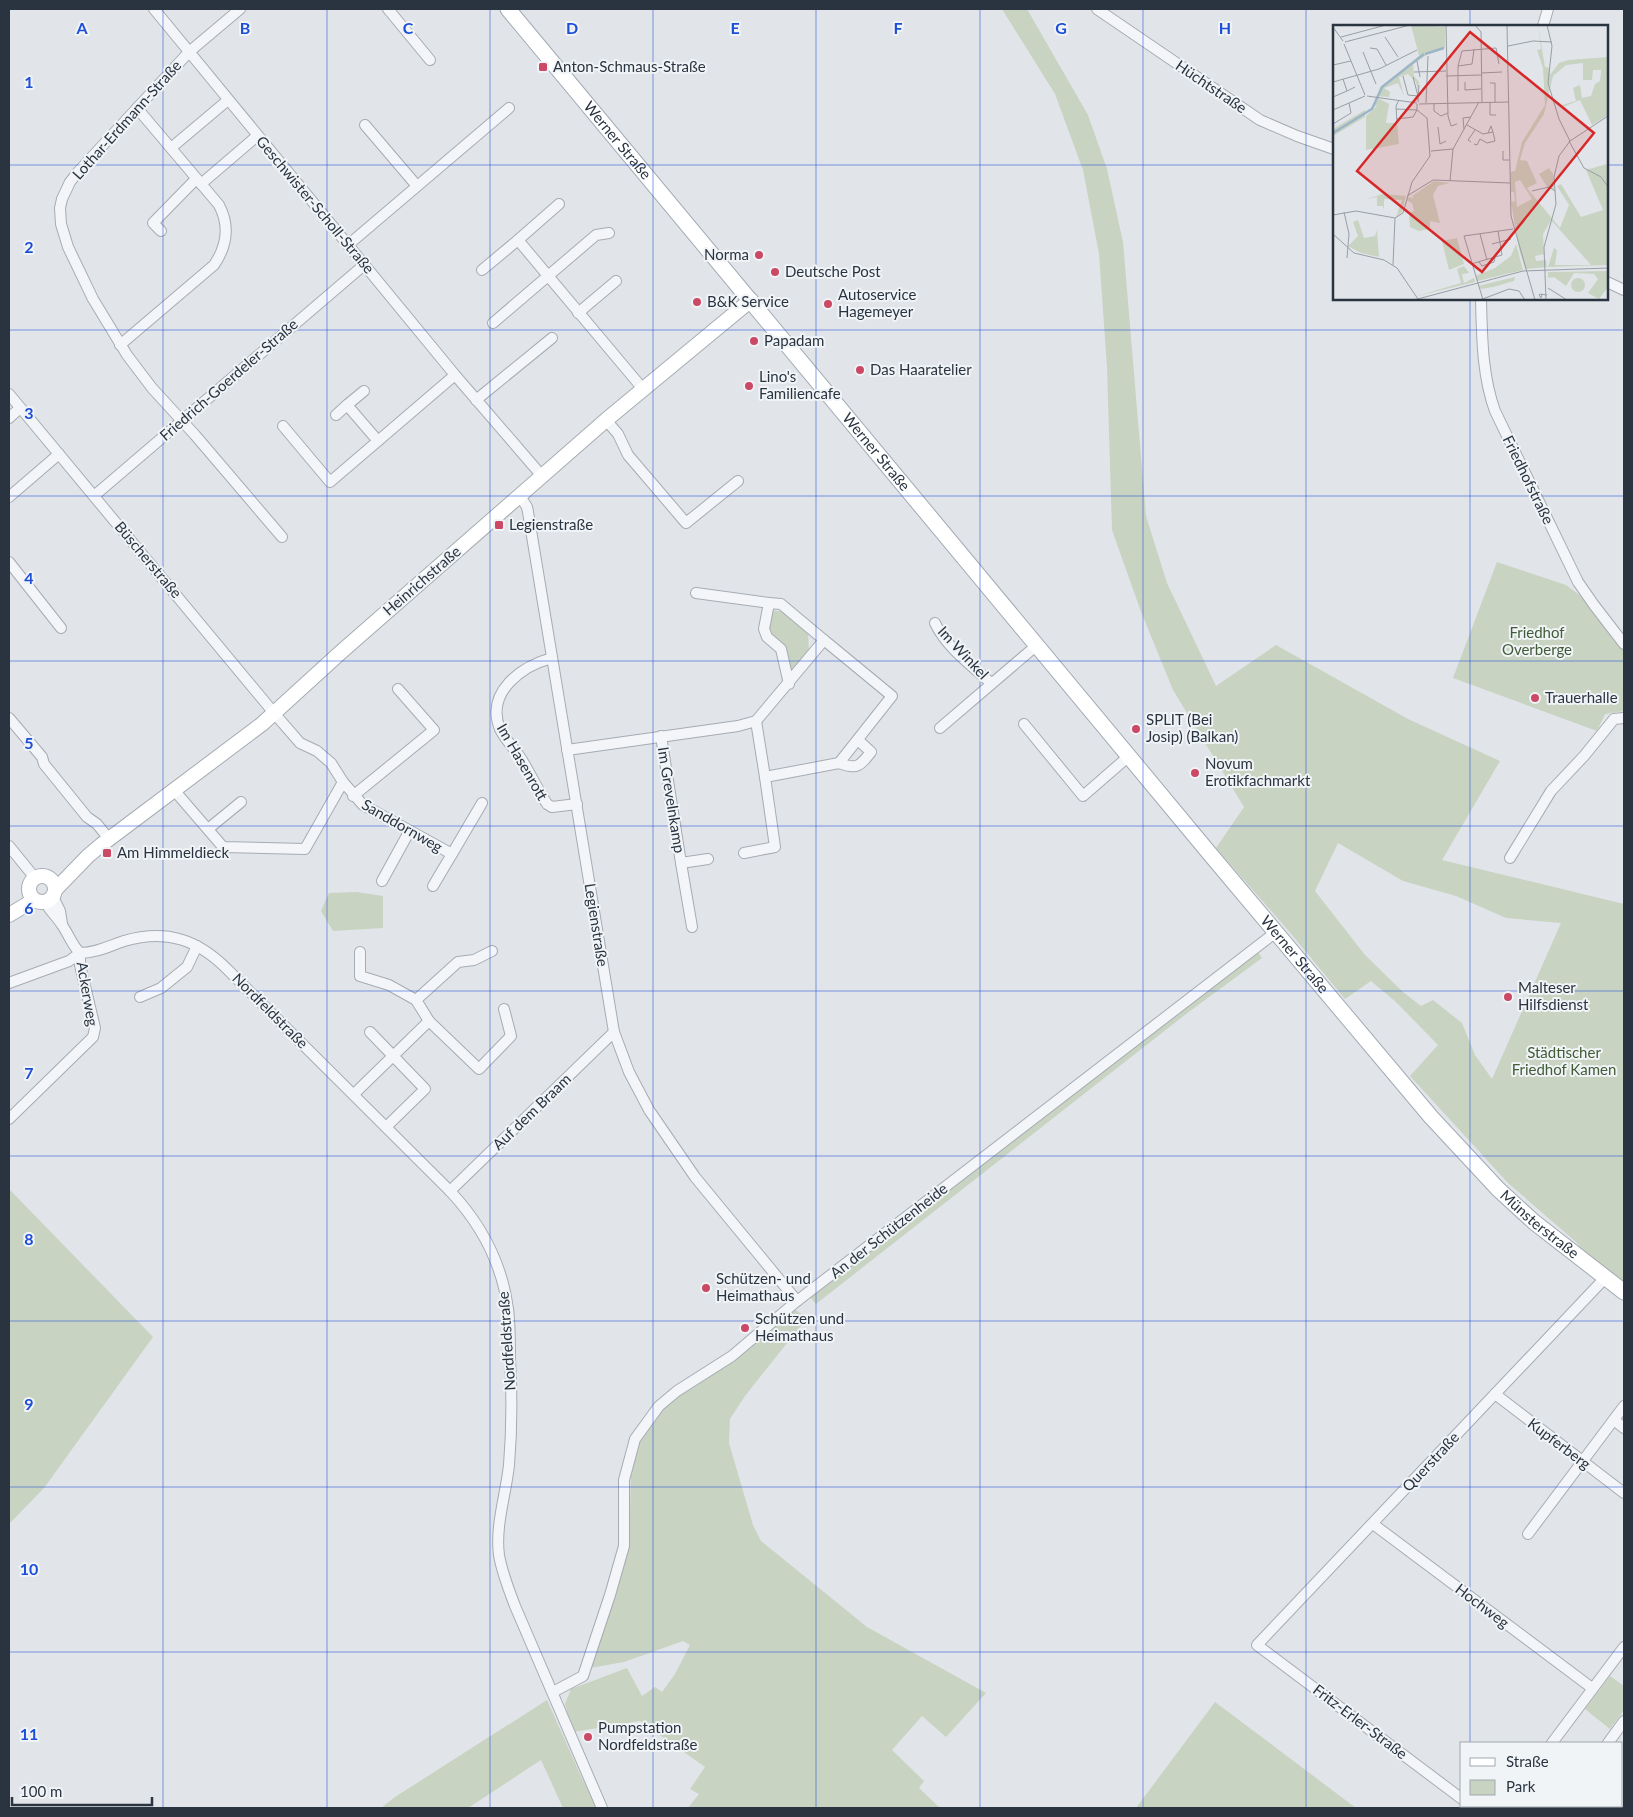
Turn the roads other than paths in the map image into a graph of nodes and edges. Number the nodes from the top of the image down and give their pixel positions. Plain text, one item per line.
1 (154, 9) edge
2 (240, 9) edge
3 (388, 9) edge
4 (508, 9) edge
5 (1097, 9) edge
6 (1548, 9) edge
7 (1543, 25) edge
8 (189, 52) junction
9 (430, 60) dead end
10 (228, 100) junction
11 (137, 108) junction
12 (508, 108) dead end
13 (365, 126) dead end
14 (257, 136) junction
15 (171, 148) junction
16 (1333, 148) edge
17 (198, 181) junction
18 (417, 186) junction
19 (559, 204) dead end
20 (161, 231) dead end
21 (610, 233) dead end
22 (518, 240) junction
23 (348, 245) junction
24 (364, 265) junction
25 (482, 270) dead end
26 (547, 276) junction
27 (616, 281) dead end
28 (1608, 282) edge
29 (1624, 290) edge
30 (752, 300) junction
31 (1481, 300) edge
32 (578, 313) junction
33 (493, 323) dead end
34 (552, 338) dead end
35 (120, 345) junction
36 (455, 375) junction
37 (643, 389) junction
38 (364, 391) dead end
39 (9, 394) edge
40 (476, 400) junction
41 (347, 405) junction
42 (20, 408) junction
43 (336, 415) dead end
44 (9, 418) edge
45 (606, 420) junction
46 (181, 421) junction
47 (283, 426) dead end
48 (378, 441) junction
49 (59, 454) junction
50 (542, 476) junction
51 (738, 482) dead end
52 (94, 496) junction
53 (520, 496) junction
54 (9, 498) edge
55 (282, 537) dead end
56 (9, 562) edge
57 (696, 593) dead end
58 (769, 603) junction
59 (935, 624) dead end
60 (61, 628) dead end
61 (824, 640) junction
62 (1624, 644) edge
63 (1037, 645) junction
64 (552, 658) junction
65 (991, 683) junction
66 (789, 684) junction
67 (398, 689) dead end
68 (274, 713) junction
69 (9, 718) edge
70 (1624, 718) edge
71 (756, 722) junction
72 (1024, 724) dead end
73 (940, 728) dead end
74 (661, 736) junction
75 (858, 740) junction
76 (567, 750) junction
77 (1130, 756) junction
78 (839, 763) junction
79 (765, 777) junction
80 (343, 782) junction
81 (174, 790) junction
82 (354, 796) junction
83 (241, 802) dead end
84 (482, 803) dead end
85 (577, 804) junction
86 (208, 829) junction
87 (409, 832) junction
88 (109, 840) junction
89 (9, 846) edge
90 (744, 853) dead end
91 (452, 854) junction
92 (1510, 858) dead end
93 (708, 859) dead end
94 (681, 864) junction
95 (382, 881) dead end
96 (432, 886) dead end
97 (43, 891) junction
98 (9, 908) edge
99 (9, 915) edge
100 (692, 927) dead end
101 (1276, 932) junction
102 (198, 946) junction
103 (492, 951) dead end
104 (360, 952) dead end
105 (80, 954) junction
106 (9, 983) edge
107 (140, 997) dead end
108 (416, 1000) junction
109 (504, 1009) dead end
110 (429, 1021) junction
111 (370, 1032) dead end
112 (614, 1032) junction
113 (392, 1057) junction
114 (354, 1094) junction
115 (9, 1119) edge
116 (386, 1127) junction
117 (1461, 1151) joint
118 (450, 1191) junction
119 (1605, 1278) junction
120 (1624, 1292) edge
121 (797, 1301) junction
122 (1495, 1394) junction
123 (1624, 1406) edge
124 (1614, 1420) junction
125 (1624, 1428) edge
126 (1582, 1461) junction
127 (1624, 1493) edge
128 (1373, 1524) junction
129 (1528, 1534) dead end
130 (1257, 1645) joint
131 (1624, 1647) edge
132 (1592, 1688) junction
133 (553, 1692) junction
134 (1624, 1721) edge
135 (1553, 1742) edge
136 (1609, 1742) edge
137 (1460, 1797) edge
138 (602, 1808) edge

1 - 8 street, Geschwister-Scholl-Straße
2 - 8 street, Lothar-Erdmann-Straße
3 - 9 street
4 - 30 main road, Werner Straße
5 - 16 street, Hüchtstraße
6 - 7 street
8 - 10 street, Geschwister-Scholl-Straße
8 - 11 street, Lothar-Erdmann-Straße
10 - 14 street, Geschwister-Scholl-Straße
10 - 15 street
11 - 15 street
11 - 35 street, Lothar-Erdmann-Straße
12 - 18 street
13 - 18 street
14 - 17 street
14 - 23 street, Geschwister-Scholl-Straße
15 - 17 street
17 - 20 street
17 - 35 street
18 - 23 street
19 - 22 street
21 - 26 street
22 - 25 street
22 - 26 street
23 - 24 street, Geschwister-Scholl-Straße
24 - 36 street, Geschwister-Scholl-Straße
24 - 46 street, Friedrich-Goerdeler-Straße
26 - 32 street
26 - 33 street
27 - 32 street
28 - 29 street
30 - 37 street, Heinrichstraße
30 - 63 main road, Werner Straße
31 - 62 street, Friedhofstraße
32 - 37 street
34 - 40 street
35 - 46 street, Lothar-Erdmann-Straße
36 - 40 street, Geschwister-Scholl-Straße
36 - 48 street
37 - 45 street, Heinrichstraße
38 - 41 street
39 - 42 street, Büscherstraße
40 - 50 street, Geschwister-Scholl-Straße
41 - 43 street
41 - 48 street
42 - 44 street
42 - 49 street, Büscherstraße
45 - 50 street, Heinrichstraße
45 - 51 street
46 - 52 street, Friedrich-Goerdeler-Straße
46 - 55 street, Lothar-Erdmann-Straße
47 - 48 street
49 - 52 street, Büscherstraße
49 - 54 street
50 - 53 street, Heinrichstraße
52 - 68 street, Büscherstraße
53 - 64 street, Legienstraße
53 - 68 street, Heinrichstraße
56 - 60 street
57 - 58 street
58 - 61 street
58 - 66 street
59 - 65 street, Im Winkel
61 - 66 street
61 - 75 street
63 - 65 street, Im Winkel
63 - 77 main road, Werner Straße
64 - 76 street, Legienstraße
64 - 85 street, Im Hasenrott
65 - 73 street, Im Winkel
66 - 71 street
67 - 82 street, Sanddornweg
68 - 80 street, Sanddornweg
68 - 81 street, Heinrichstraße
69 - 88 street
70 - 92 street
71 - 74 street, Im Grevelnkamp
71 - 79 street
72 - 77 street
74 - 76 street, Im Grevelnkamp
74 - 94 street, Im Grevelnkamp
75 - 78 street
75 - 78 street
76 - 85 street, Legienstraße
77 - 101 main road, Werner Straße
78 - 79 street
79 - 90 street
80 - 82 street, Sanddornweg
80 - 86 street
81 - 86 street
81 - 88 street, Heinrichstraße
82 - 87 street, Sanddornweg
83 - 86 street
84 - 91 street, Sanddornweg
85 - 112 street, Legienstraße
87 - 91 street, Sanddornweg
87 - 95 street
88 - 97 street, Heinrichstraße
89 - 97 street
91 - 96 street, Sanddornweg
93 - 94 street, Im Grevelnkamp
94 - 100 street, Im Grevelnkamp
97 - 98 street, Heinrichstraße
97 - 99 street, Heinrichstraße
97 - 105 street
101 - 117 main road, Werner Straße
101 - 121 street, An der Schützenheide
102 - 105 street, Nordfeldstraße
102 - 107 street
102 - 114 street, Nordfeldstraße
103 - 108 street
104 - 108 street
105 - 106 street, Nordfeldstraße
105 - 115 street, Ackerweg
108 - 110 street
109 - 110 street
110 - 113 street
111 - 113 street
112 - 118 street, Auf dem Braam
112 - 121 street, Legienstraße
113 - 114 street
113 - 116 street
114 - 116 street, Nordfeldstraße
116 - 118 street, Nordfeldstraße
117 - 119 main road, Münsterstraße
118 - 133 street, Nordfeldstraße
119 - 120 main road, Münsterstraße
119 - 122 street, Querstraße
121 - 133 street, An der Schützenheide
122 - 126 street, Kupferberg
122 - 128 street, Querstraße
123 - 124 street
124 - 125 street
124 - 126 street
126 - 127 street, Kupferberg
126 - 129 street
128 - 130 street, Querstraße
128 - 132 street, Hochweg
130 - 137 street, Fritz-Erler-Straße
131 - 132 street
132 - 135 street
133 - 138 street, Nordfeldstraße
134 - 136 street

